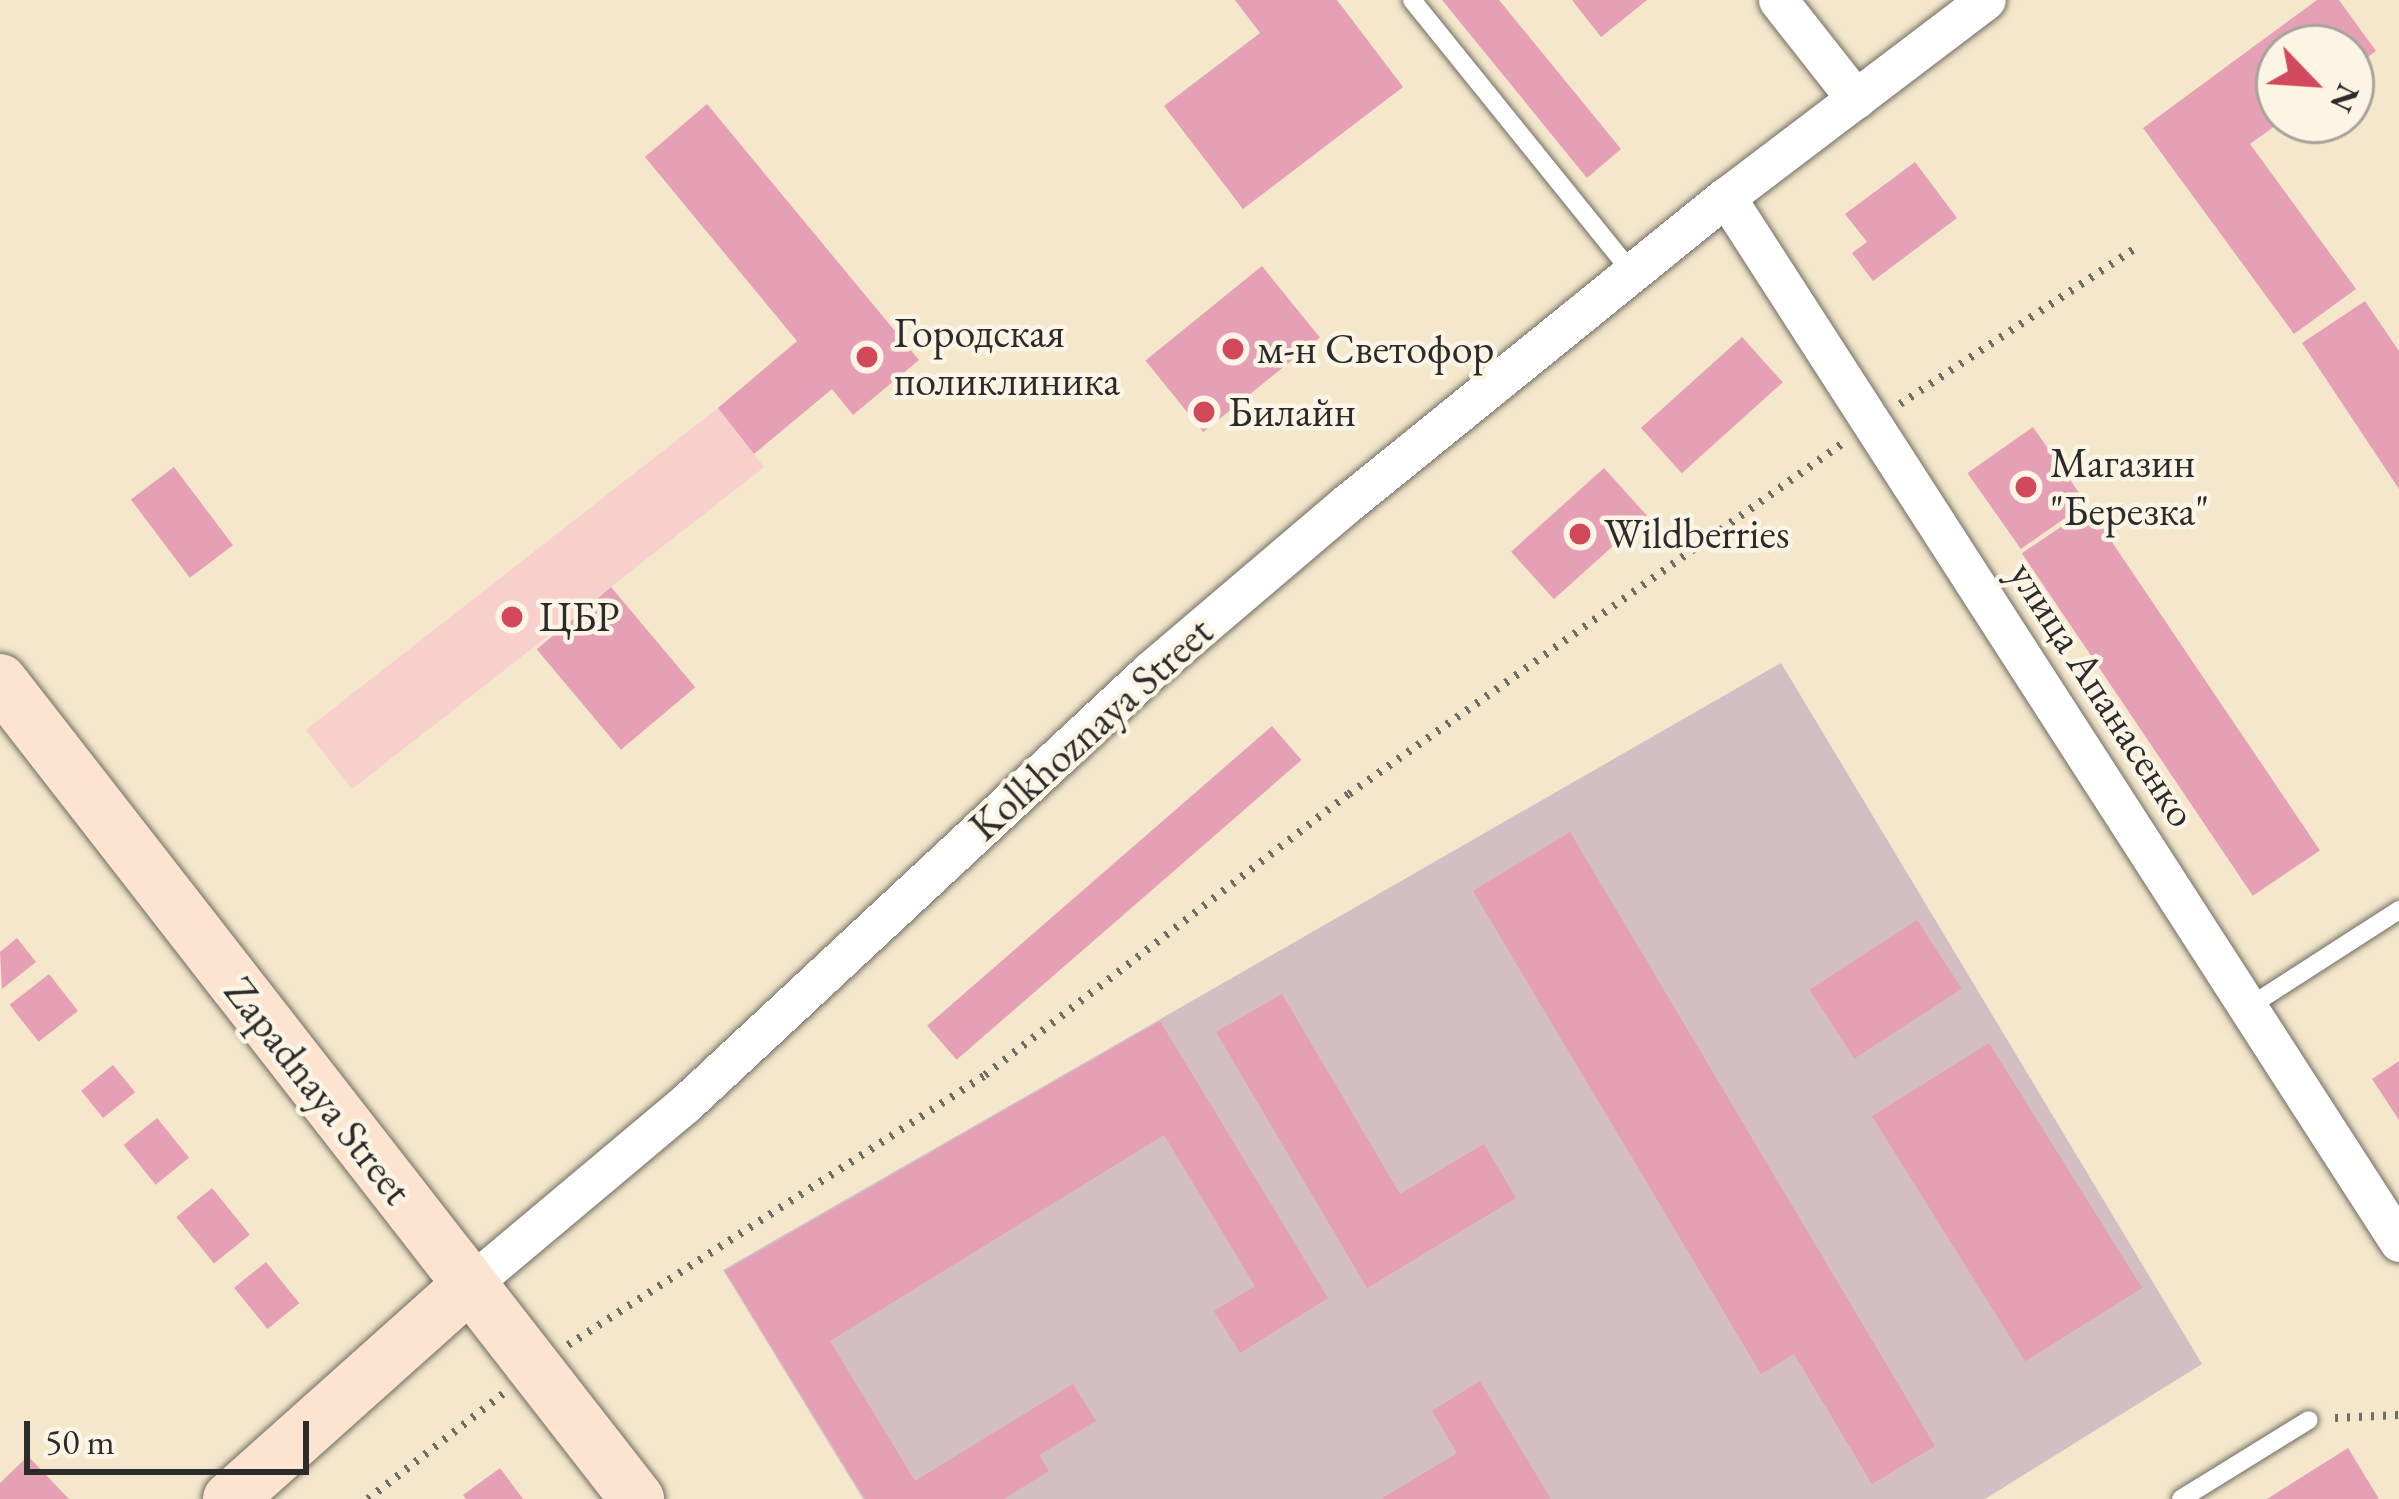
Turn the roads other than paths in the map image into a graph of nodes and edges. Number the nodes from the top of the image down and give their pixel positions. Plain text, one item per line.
1 (1412, 0) edge
2 (1778, 0) edge
3 (1986, 0) edge
4 (1856, 99) junction
5 (1726, 197) junction
6 (1632, 273) junction
7 (0, 682) edge
8 (2399, 910) edge
9 (2247, 1008) junction
10 (2399, 1242) edge
11 (468, 1286) junction
12 (2309, 1420) road end
13 (230, 1499) edge
14 (637, 1499) edge
15 (2181, 1499) edge

1 - 6 lane
2 - 4 street
3 - 4 street, Kolkhoznaya Street
4 - 5 street, Kolkhoznaya Street
5 - 6 street, Kolkhoznaya Street
5 - 9 street, улица Апанасенко
6 - 11 street, Kolkhoznaya Street
7 - 11 street, Zapadnaya Street
8 - 9 lane
9 - 10 street, улица Апанасенко
11 - 13 street, Kolkhoznaya Street
11 - 14 street, Zapadnaya Street
12 - 15 lane

